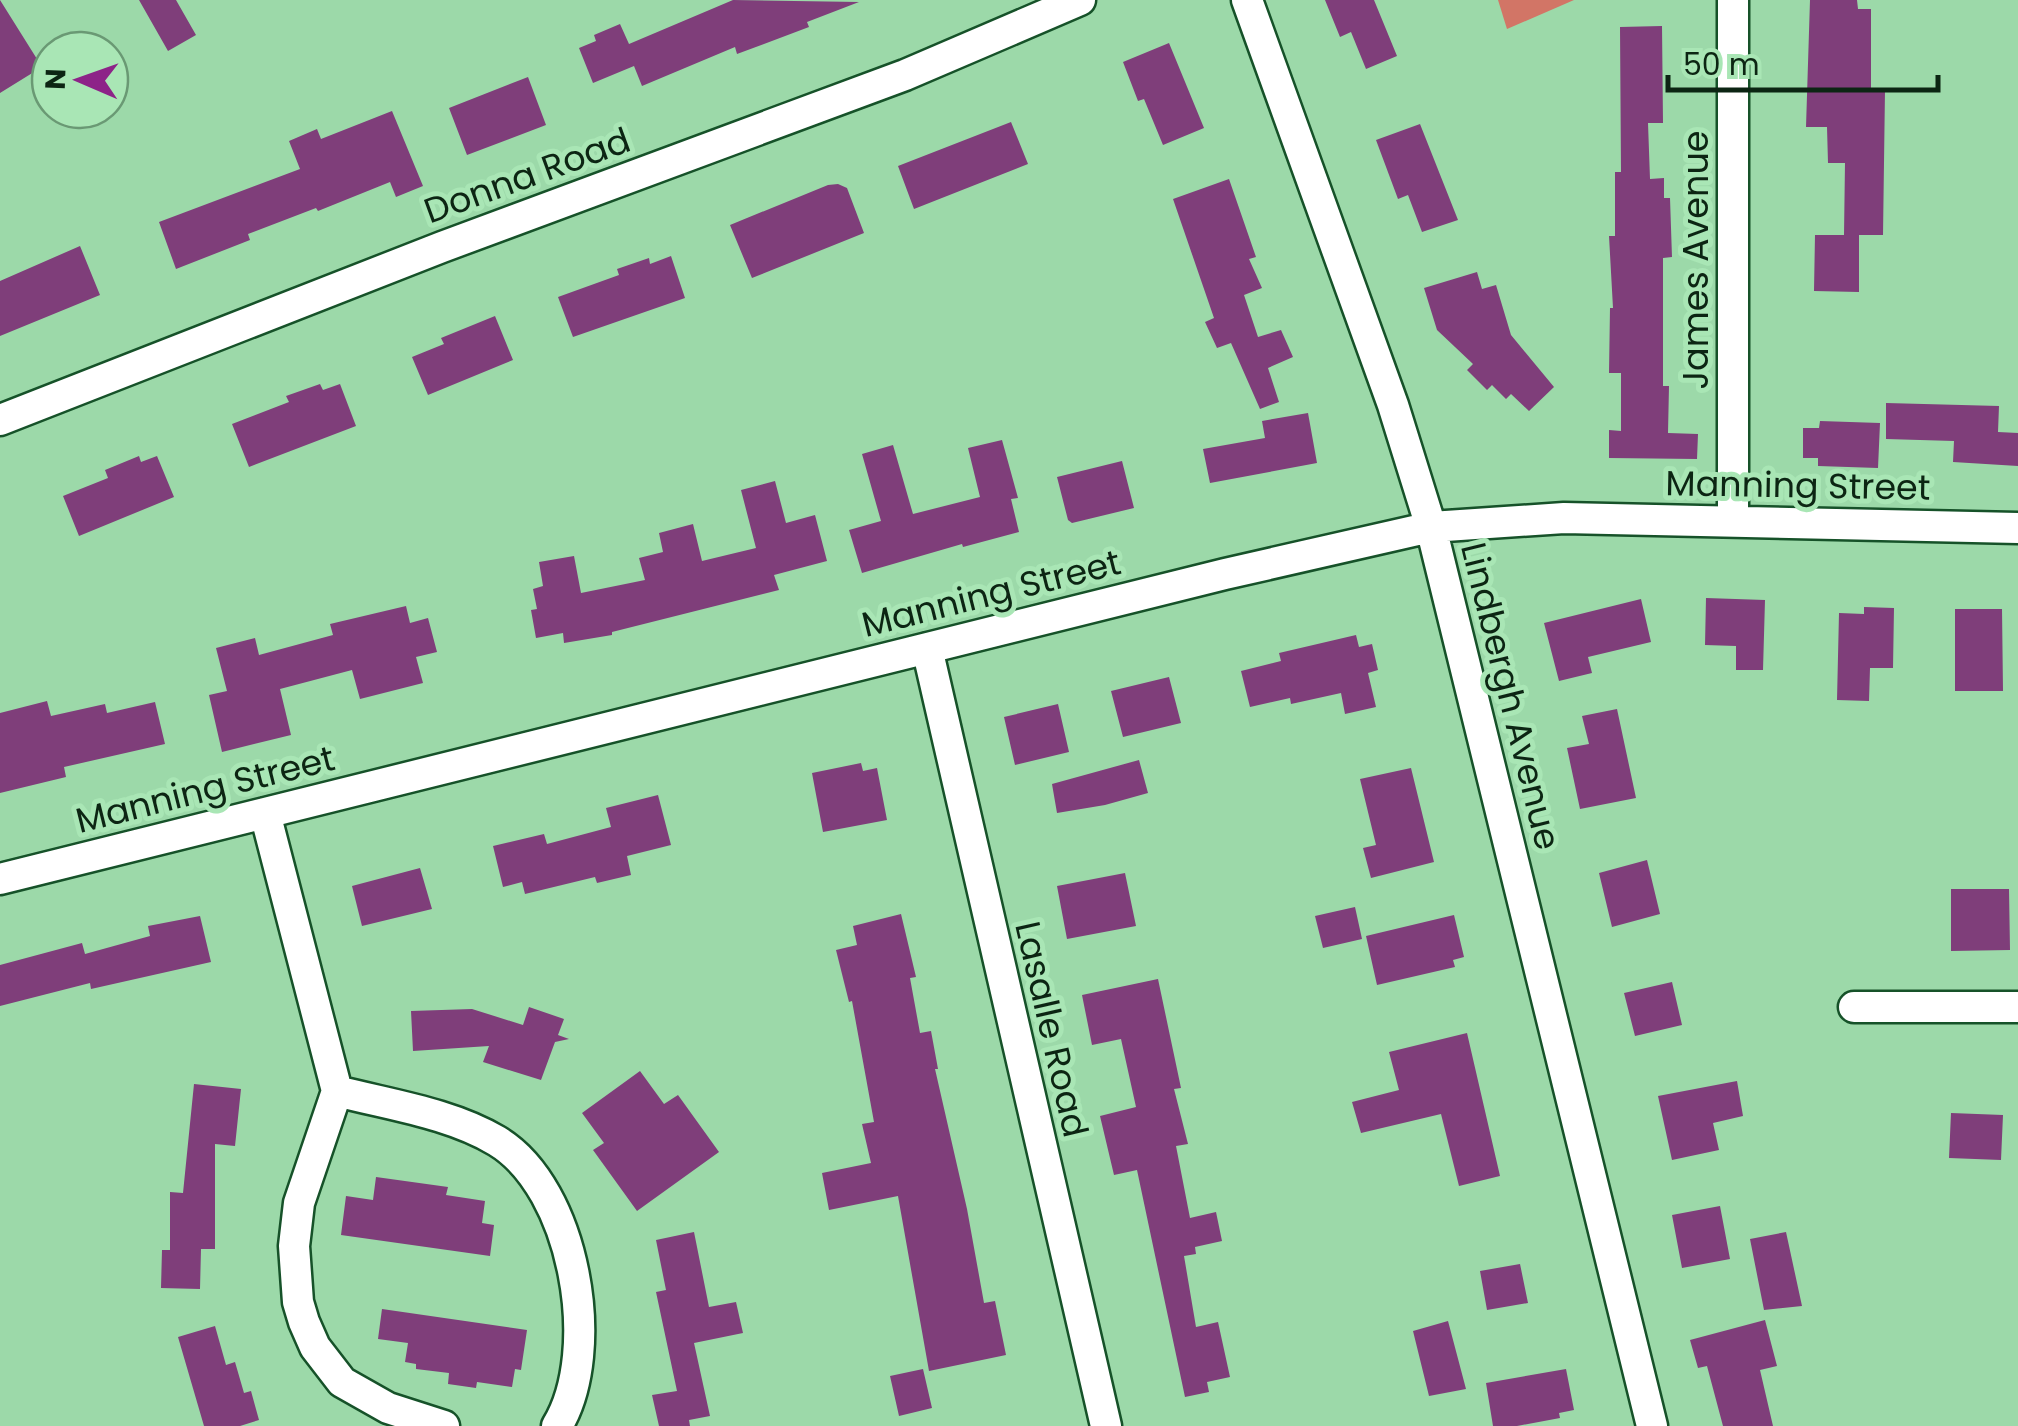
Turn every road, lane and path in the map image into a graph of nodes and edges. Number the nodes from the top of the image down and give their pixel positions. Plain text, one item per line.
1 (1080, 0) edge
2 (1246, 0) edge
3 (1733, 0) edge
4 (0, 420) edge
5 (1732, 520) junction
6 (1431, 527) junction
7 (2018, 528) edge
8 (927, 648) junction
9 (265, 813) junction
10 (0, 878) edge
11 (1854, 1007) dead end
12 (2018, 1007) edge
13 (338, 1091) junction
14 (444, 1426) edge
15 (557, 1426) edge
16 (1106, 1426) edge
17 (1652, 1426) edge

1 - 4 street, Donna Road
2 - 6 street, Lindbergh Avenue
3 - 5 street, James Avenue
5 - 6 street, Manning Street
5 - 7 street, Manning Street
6 - 8 street, Manning Street
6 - 17 street, Lindbergh Avenue
8 - 9 street, Manning Street
8 - 16 street, Lasalle Road
9 - 10 street, Manning Street
9 - 13 street
11 - 12 street
13 - 14 street
13 - 15 street

